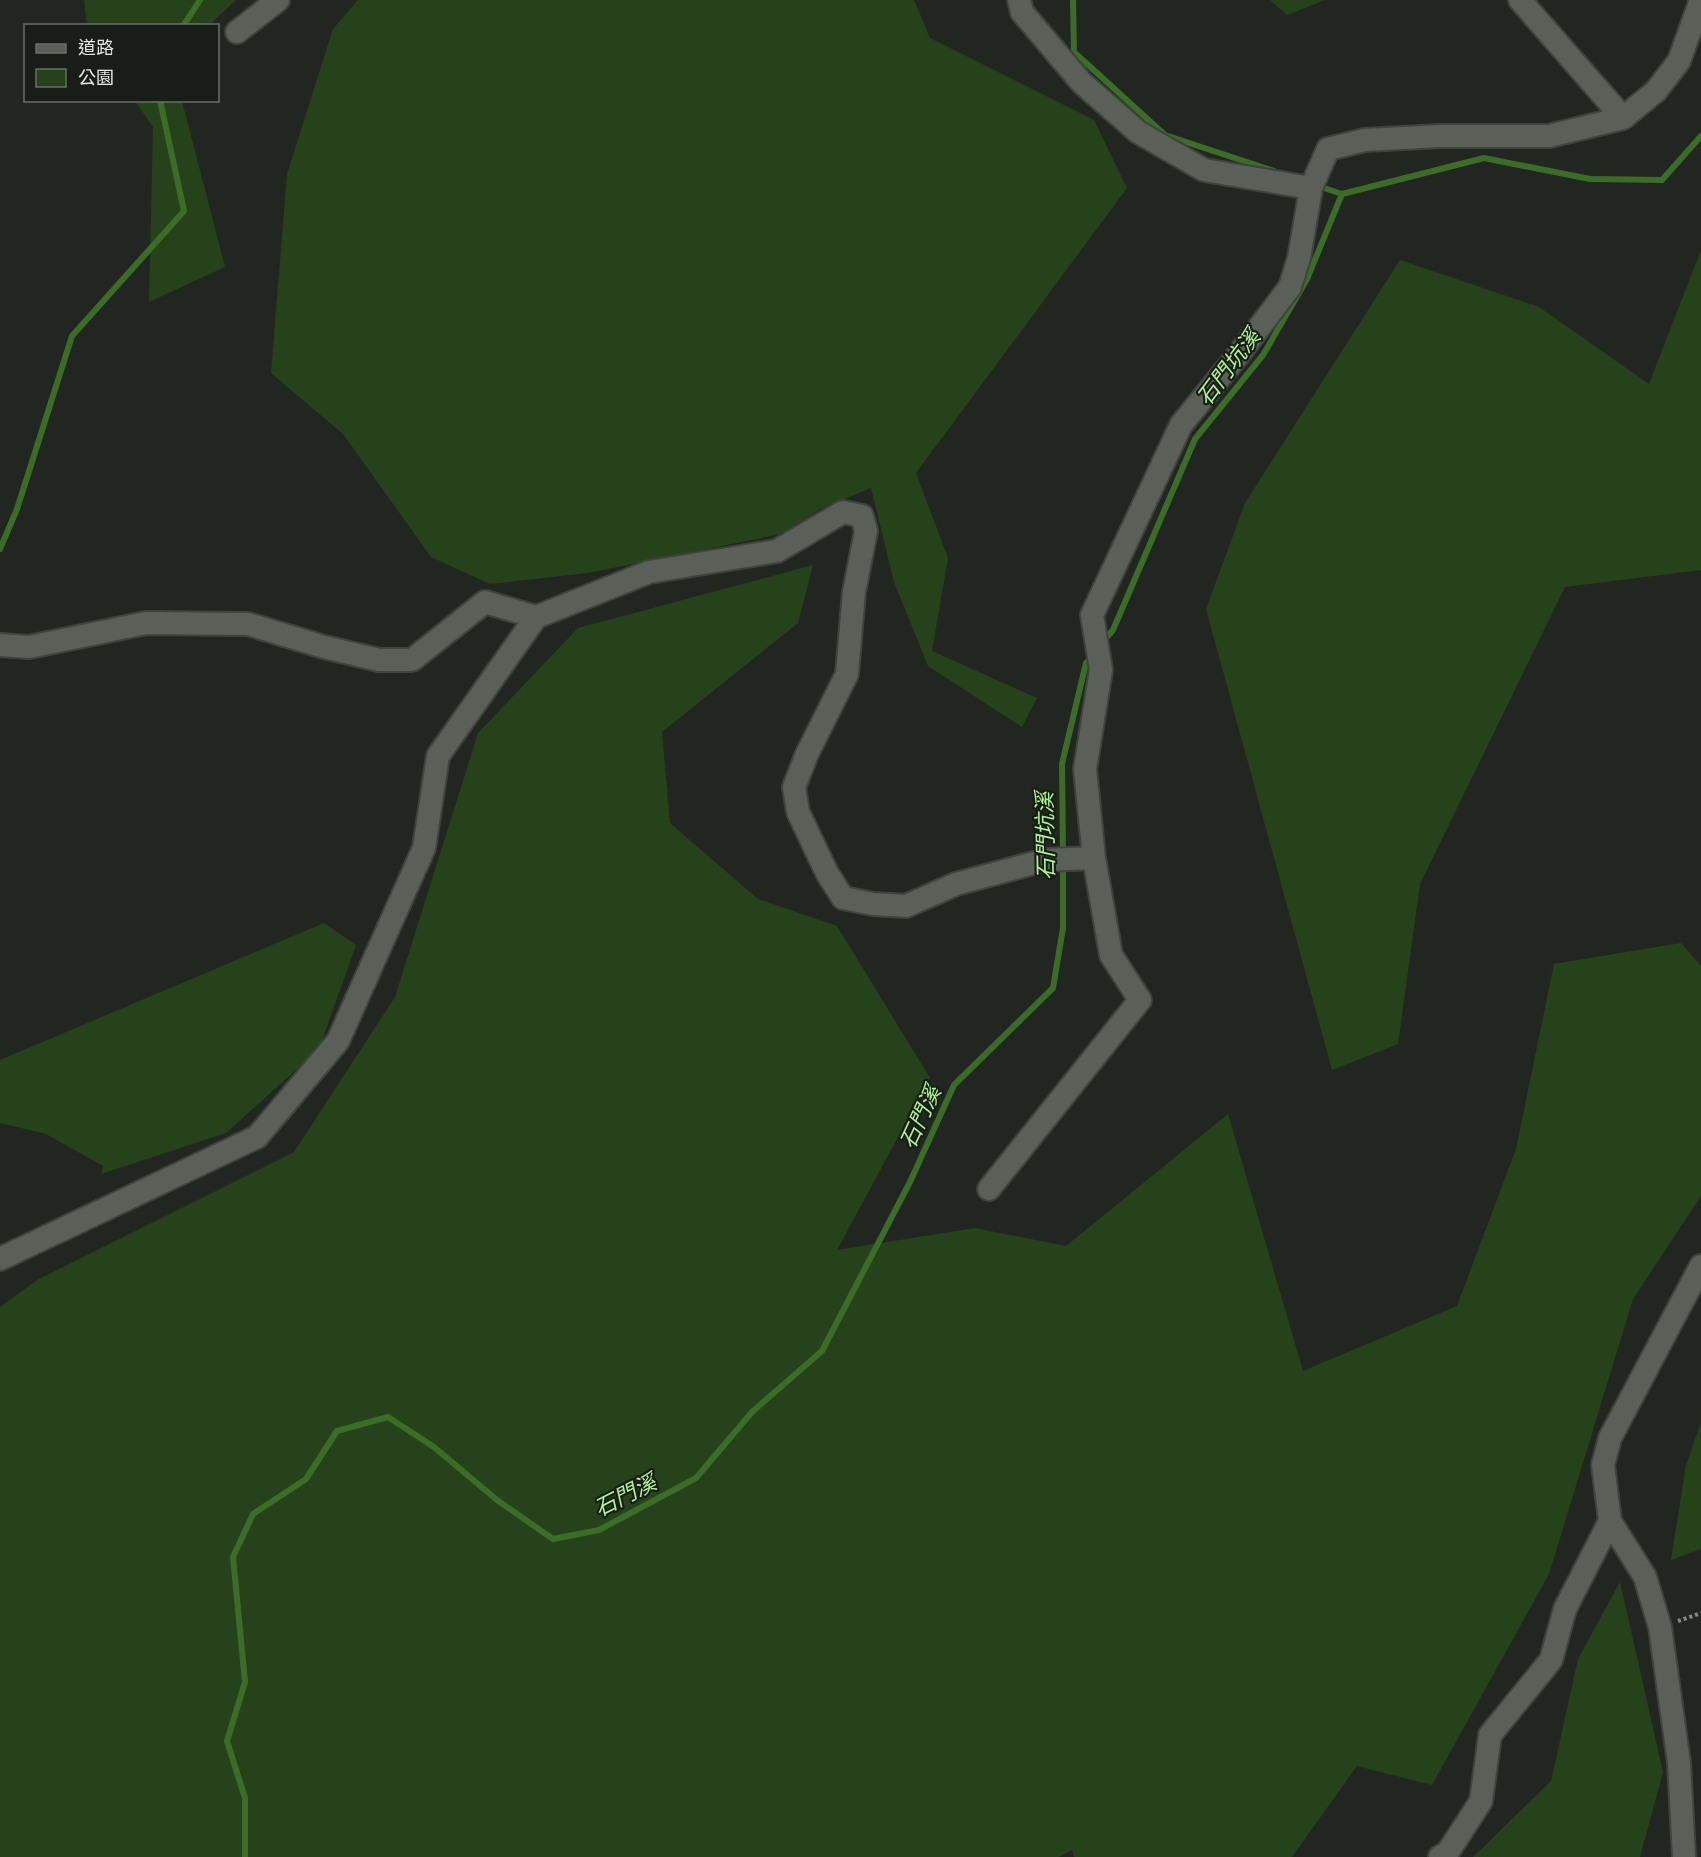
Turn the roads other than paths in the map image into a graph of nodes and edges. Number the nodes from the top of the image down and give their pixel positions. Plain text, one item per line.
1 (278, 0) edge
2 (1018, 0) edge
3 (1520, 0) edge
4 (1701, 0) edge
5 (237, 32) dead end
6 (1623, 118) junction
7 (1313, 183) junction
8 (536, 617) junction
9 (0, 645) edge
10 (1085, 859) junction
11 (989, 1189) dead end
12 (0, 1259) edge
13 (1701, 1266) edge
14 (1610, 1521) junction
15 (1440, 1857) edge
16 (1684, 1857) edge

1 - 5 street
2 - 7 street
3 - 6 street
4 - 6 street
6 - 7 street
7 - 10 street
8 - 9 street
8 - 10 street
8 - 12 street
10 - 11 street
13 - 14 street
14 - 15 street
14 - 16 street

